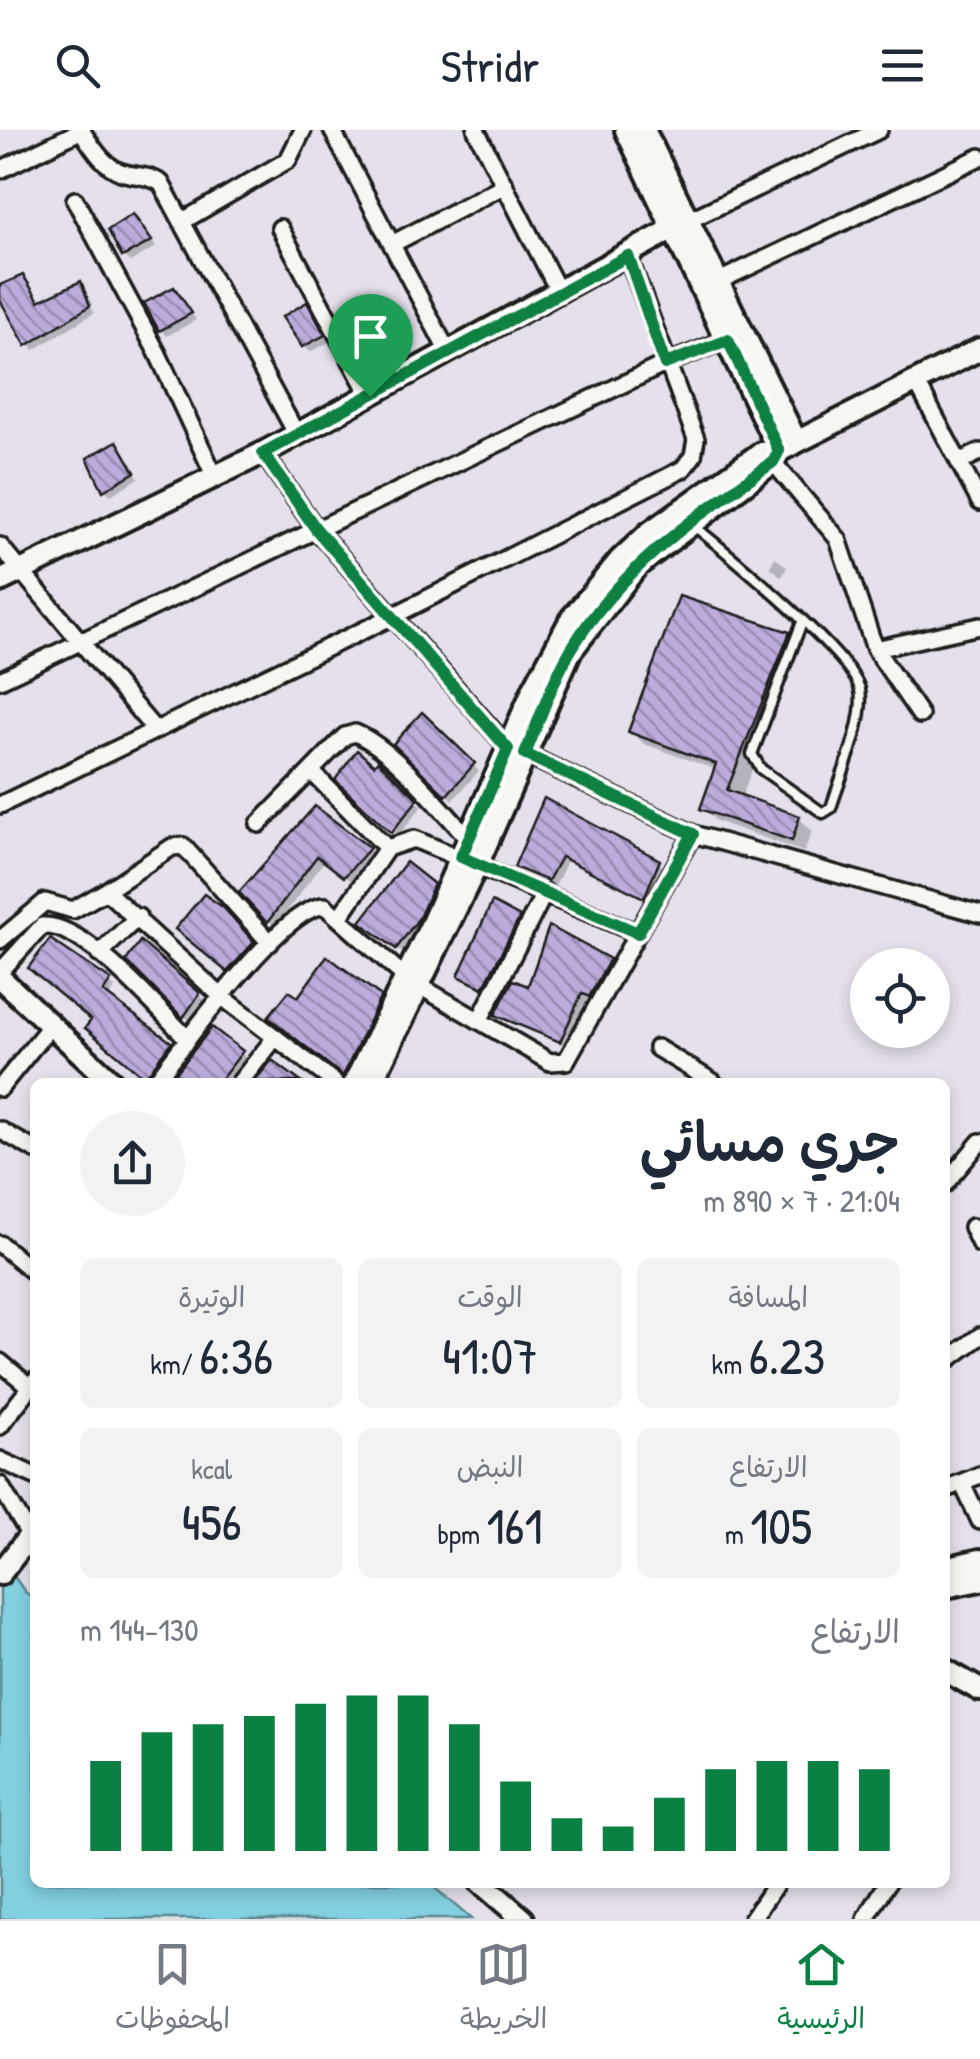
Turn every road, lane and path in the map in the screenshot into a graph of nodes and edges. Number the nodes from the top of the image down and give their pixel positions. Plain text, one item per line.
1 (81, 130) edge
2 (303, 130) edge
3 (332, 130) edge
4 (476, 130) edge
5 (626, 130) edge
6 (644, 130) edge
7 (879, 130) edge
8 (980, 157) edge
9 (0, 170) edge
10 (505, 184) junction
11 (75, 200) dead end
12 (183, 221) junction
13 (682, 224) junction
14 (280, 228) dead end
15 (392, 244) junction
16 (628, 256) junction
17 (719, 281) junction
18 (560, 294) junction
19 (728, 340) junction
20 (980, 349) edge
21 (449, 354) junction
22 (665, 364) junction
23 (916, 381) junction
24 (370, 396) junction
25 (297, 435) junction
26 (782, 451) junction
27 (980, 452) edge
28 (263, 453) junction
29 (960, 462) junction
30 (215, 476) junction
31 (980, 502) edge
32 (685, 516) junction
33 (316, 529) junction
34 (0, 546) edge
35 (9, 577) edge
36 (392, 617) junction
37 (802, 622) junction
38 (980, 626) edge
39 (78, 642) junction
40 (875, 650) junction
41 (0, 680) edge
42 (920, 714) dead end
43 (155, 730) junction
44 (517, 751) junction
45 (313, 773) junction
46 (0, 805) edge
47 (259, 824) dead end
48 (693, 834) junction
49 (387, 848) junction
50 (469, 853) junction
51 (106, 890) junction
52 (545, 892) junction
53 (980, 914) edge
54 (138, 917) junction
55 (338, 918) junction
56 (638, 933) junction
57 (0, 940) edge
58 (270, 943) junction
59 (99, 954) junction
60 (0, 975) edge
61 (413, 983) junction
62 (221, 996) junction
63 (479, 1021) junction
64 (51, 1025) junction
65 (188, 1039) junction
66 (274, 1039) junction
67 (657, 1048) dead end
68 (108, 1078) edge
69 (158, 1078) edge
70 (243, 1078) edge
71 (328, 1078) edge
72 (357, 1078) edge
73 (374, 1078) edge
74 (706, 1078) edge
75 (0, 1088) edge
76 (0, 1130) edge
77 (980, 1142) edge
78 (30, 1147) edge
79 (950, 1178) edge
80 (972, 1227) dead end
81 (0, 1244) edge
82 (980, 1244) edge
83 (30, 1269) edge
84 (980, 1336) edge
85 (950, 1358) edge
86 (0, 1362) edge
87 (30, 1383) edge
88 (30, 1387) edge
89 (0, 1426) edge
90 (0, 1460) edge
91 (30, 1474) edge
92 (980, 1475) edge
93 (962, 1482) junction
94 (0, 1485) edge
95 (950, 1487) edge
96 (980, 1521) edge
97 (30, 1530) edge
98 (30, 1536) edge
99 (980, 1561) edge
100 (950, 1568) edge
101 (4, 1569) edge
102 (980, 1579) edge
103 (950, 1585) edge
104 (950, 1673) edge
105 (980, 1690) edge
106 (487, 1888) edge
107 (772, 1888) edge
108 (884, 1888) edge
109 (524, 1919) edge
110 (752, 1919) edge
111 (866, 1919) edge

1 - 9 street
1 - 12 street
2 - 12 street
3 - 15 street
4 - 10 street
5 - 13 street
6 - 13 street
7 - 13 street
8 - 17 street
10 - 15 street
10 - 18 street
11 - 30 street
12 - 25 street
13 - 16 street
13 - 17 street
13 - 19 street
14 - 24 street
15 - 21 street
16 - 18 street
16 - 22 street
17 - 26 street
18 - 21 street
19 - 22 street
19 - 26 street
20 - 23 street
21 - 24 street
22 - 33 street
22 - 36 street
23 - 26 street
23 - 29 street
24 - 25 street
25 - 28 street
26 - 32 street
26 - 40 street
27 - 29 street
28 - 30 street
28 - 33 street
29 - 31 street
30 - 35 street
32 - 37 lane
32 - 44 street
33 - 36 street
33 - 39 street
34 - 35 street
35 - 39 street
36 - 43 street
36 - 44 street
37 - 37 lane
38 - 40 street
39 - 41 street
39 - 43 street
40 - 42 street
43 - 46 street
44 - 48 street
44 - 50 street
45 - 47 street
45 - 49 street
45 - 50 street
48 - 53 street
48 - 56 street
49 - 50 street
49 - 55 street
50 - 52 street
50 - 61 street
51 - 54 street
51 - 57 street
51 - 58 street
52 - 56 street
52 - 63 street
54 - 59 street
54 - 62 street
55 - 58 street
55 - 61 street
56 - 63 street
58 - 62 street
59 - 60 street
59 - 65 street
60 - 64 street
61 - 63 street
61 - 72 street
61 - 73 street
62 - 65 street
62 - 66 street
64 - 68 street
64 - 75 street
65 - 69 street
66 - 70 street
66 - 71 street
67 - 74 street
76 - 78 street
77 - 79 street
80 - 82 street
81 - 83 street
84 - 85 street
86 - 87 street
88 - 89 street
90 - 91 street
92 - 93 street
93 - 95 street
93 - 96 street
94 - 97 street
98 - 101 street
99 - 100 main road
102 - 103 main road
104 - 105 street
106 - 109 street
107 - 110 street
108 - 111 street

